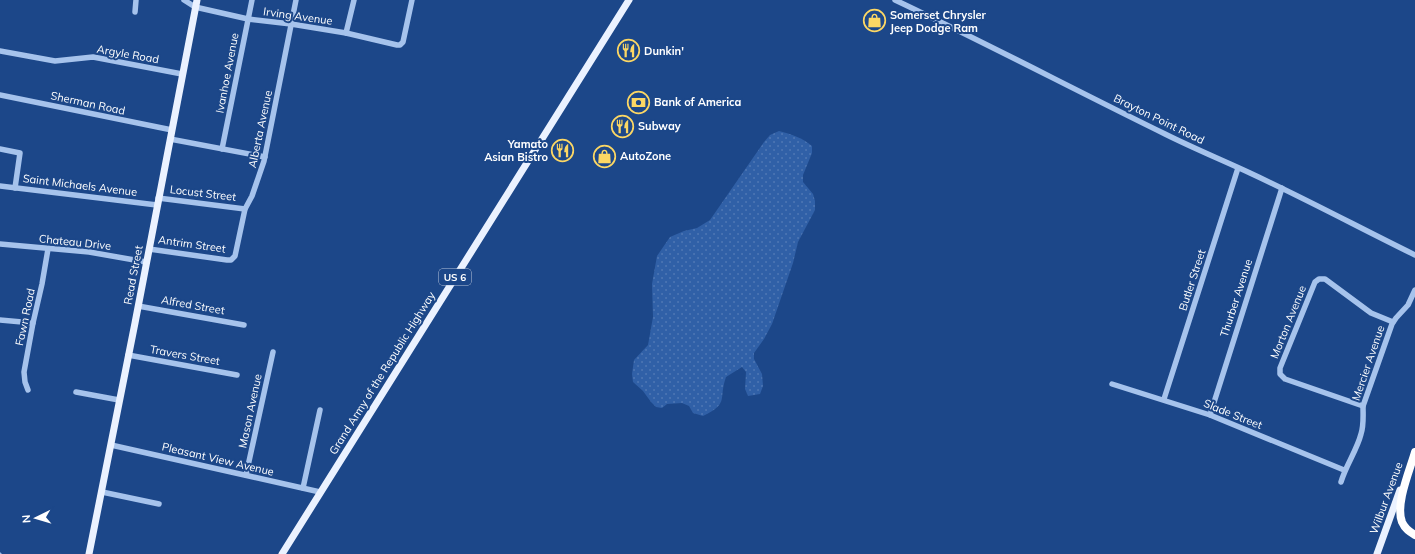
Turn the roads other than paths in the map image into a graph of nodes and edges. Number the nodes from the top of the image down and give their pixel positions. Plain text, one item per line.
1 (136, 0) edge
2 (184, 0) edge
3 (252, 0) edge
4 (296, 0) edge
5 (354, 0) edge
6 (412, 0) edge
7 (629, 0) edge
8 (895, 0) edge
9 (196, 4) edge
10 (135, 12) dead end
11 (248, 19) junction
12 (291, 24) junction
13 (346, 33) junction
14 (0, 51) edge
15 (182, 74) junction
16 (0, 95) edge
17 (172, 130) junction
18 (170, 139) junction
19 (0, 149) edge
20 (222, 149) junction
21 (265, 157) junction
22 (1238, 168) junction
23 (0, 186) edge
24 (15, 188) junction
25 (1282, 188) junction
26 (157, 201) junction
27 (245, 209) junction
28 (0, 244) edge
29 (48, 249) junction
30 (149, 249) junction
31 (1415, 256) edge
32 (232, 259) joint
33 (146, 262) junction
34 (1415, 290) edge
35 (138, 306) junction
36 (0, 320) edge
37 (1394, 322) junction
38 (33, 323) junction
39 (244, 325) dead end
40 (273, 352) dead end
41 (128, 355) junction
42 (237, 375) dead end
43 (1112, 384) dead end
44 (28, 390) dead end
45 (76, 392) dead end
46 (1164, 399) junction
47 (119, 400) junction
48 (1363, 406) junction
49 (320, 410) dead end
50 (1210, 415) junction
51 (111, 445) junction
52 (1415, 451) edge
53 (1344, 470) junction
54 (246, 475) junction
55 (1341, 482) dead end
56 (303, 488) junction
57 (102, 492) junction
58 (320, 492) junction
59 (159, 504) dead end
60 (1415, 536) edge
61 (89, 554) edge
62 (282, 554) edge
63 (1377, 554) edge

1 - 10 street
2 - 9 street, Irving Avenue
3 - 11 street, Ivanhoe Avenue
4 - 12 street, Alberta Avenue
5 - 13 street
6 - 13 street, Irving Avenue
7 - 58 main road, Grand Army of the Republic Highway / US 6
8 - 22 street, Brayton Point Road
9 - 11 street, Irving Avenue
9 - 15 main road, Read Street
11 - 12 street, Irving Avenue
11 - 20 street, Ivanhoe Avenue
12 - 13 street, Irving Avenue
12 - 21 street, Alberta Avenue
14 - 15 street, Argyle Road
15 - 17 main road, Read Street
16 - 17 street, Sherman Road
17 - 18 main road, Read Street
18 - 20 street
18 - 26 main road, Read Street
19 - 24 street
20 - 21 street
21 - 27 street, Alberta Avenue
22 - 25 street, Brayton Point Road
22 - 46 street, Butler Street
23 - 24 street, Saint Michaels Avenue
24 - 26 street, Saint Michaels Avenue
25 - 31 street, Brayton Point Road
25 - 50 street, Thurber Avenue
26 - 27 street, Locust Street
26 - 30 main road, Read Street
27 - 32 street, Alberta Avenue
28 - 29 street, Chateau Drive
29 - 33 street, Chateau Drive
29 - 38 street, Fawn Road
30 - 32 street, Antrim Street
30 - 33 main road, Read Street
33 - 35 main road, Read Street
34 - 37 street, Mercier Avenue
35 - 39 street, Alfred Street
35 - 41 main road, Read Street
36 - 38 street
37 - 48 street, Mercier Avenue
37 - 48 street, Morton Avenue
38 - 44 street, Fawn Road
40 - 54 street, Mason Avenue
41 - 42 street, Travers Street
41 - 47 main road, Read Street
43 - 46 street, Slade Street
45 - 47 street
46 - 50 street, Slade Street
47 - 51 main road, Read Street
48 - 53 street, Mercier Avenue
49 - 56 street
50 - 53 street, Slade Street
51 - 54 street, Pleasant View Avenue
51 - 57 main road, Read Street
52 - 60 highway
52 - 63 main road, Wilbur Avenue
53 - 55 street, Mercier Avenue
54 - 56 street, Pleasant View Avenue
56 - 58 street, Pleasant View Avenue
57 - 59 street
57 - 61 main road, Read Street
58 - 62 main road, Grand Army of the Republic Highway / US 6

